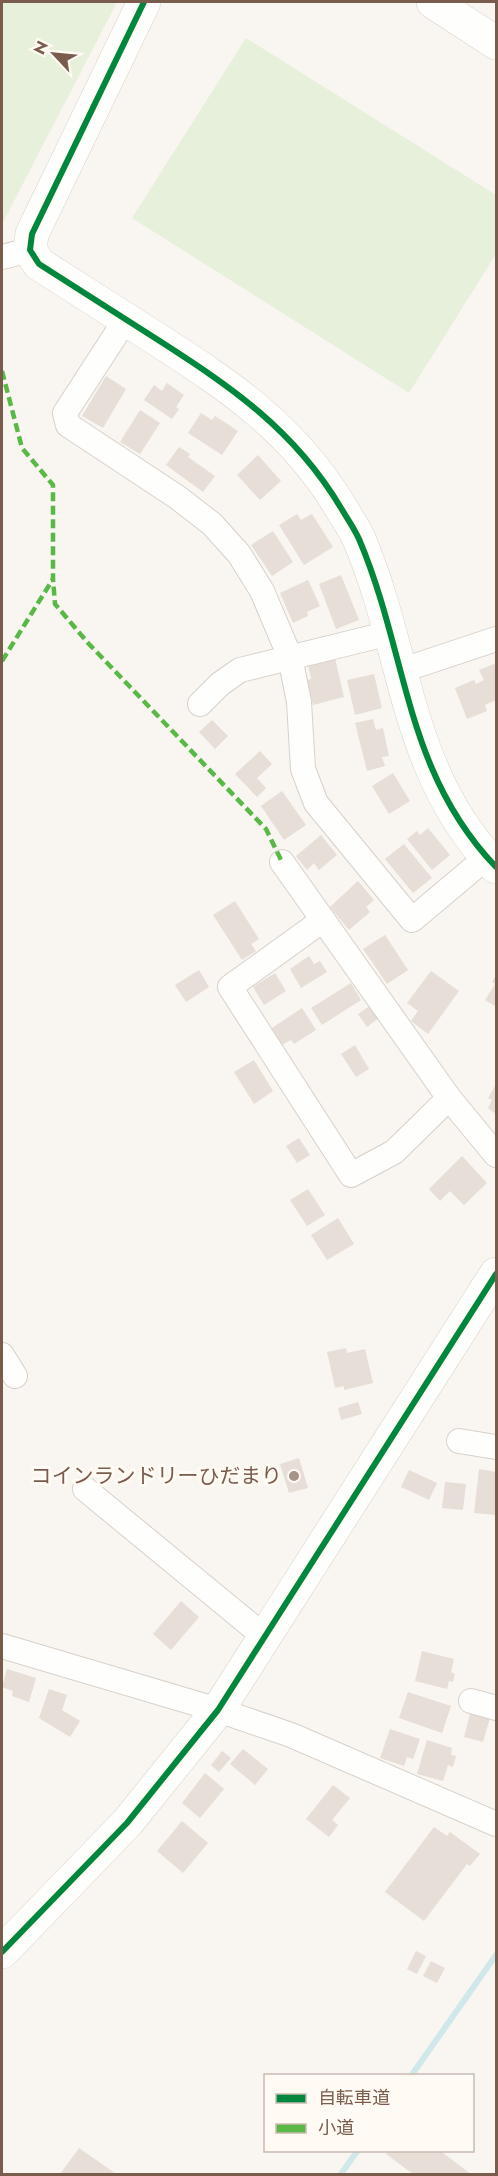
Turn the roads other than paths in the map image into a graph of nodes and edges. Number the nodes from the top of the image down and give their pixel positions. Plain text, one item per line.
1 (144, 2) edge
2 (433, 2) edge
3 (496, 43) edge
4 (16, 254) edge
5 (126, 319) junction
6 (390, 633) junction
7 (496, 639) edge
8 (290, 657) junction
9 (400, 671) junction
10 (200, 704) dead end
11 (282, 862) dead end
12 (492, 862) edge
13 (323, 920) junction
14 (449, 1098) junction
15 (496, 1155) edge
16 (496, 1274) edge
17 (2, 1355) edge
18 (15, 1376) dead end
19 (459, 1441) dead end
20 (496, 1447) edge
21 (85, 1489) dead end
22 (265, 1637) junction
23 (2, 1646) edge
24 (471, 1701) dead end
25 (496, 1708) edge
26 (219, 1710) junction
27 (496, 1824) edge
28 (2, 1952) edge

1 - 4 street
2 - 3 street
4 - 5 street
5 - 6 street
5 - 8 street
6 - 8 street
6 - 9 street
7 - 9 street
8 - 10 street
8 - 12 street
9 - 12 street
11 - 13 street
13 - 14 street
13 - 14 street
14 - 15 street
16 - 22 street
17 - 18 street
19 - 20 street
21 - 22 street
22 - 26 street
23 - 26 street
24 - 25 street
26 - 27 street
26 - 28 street

